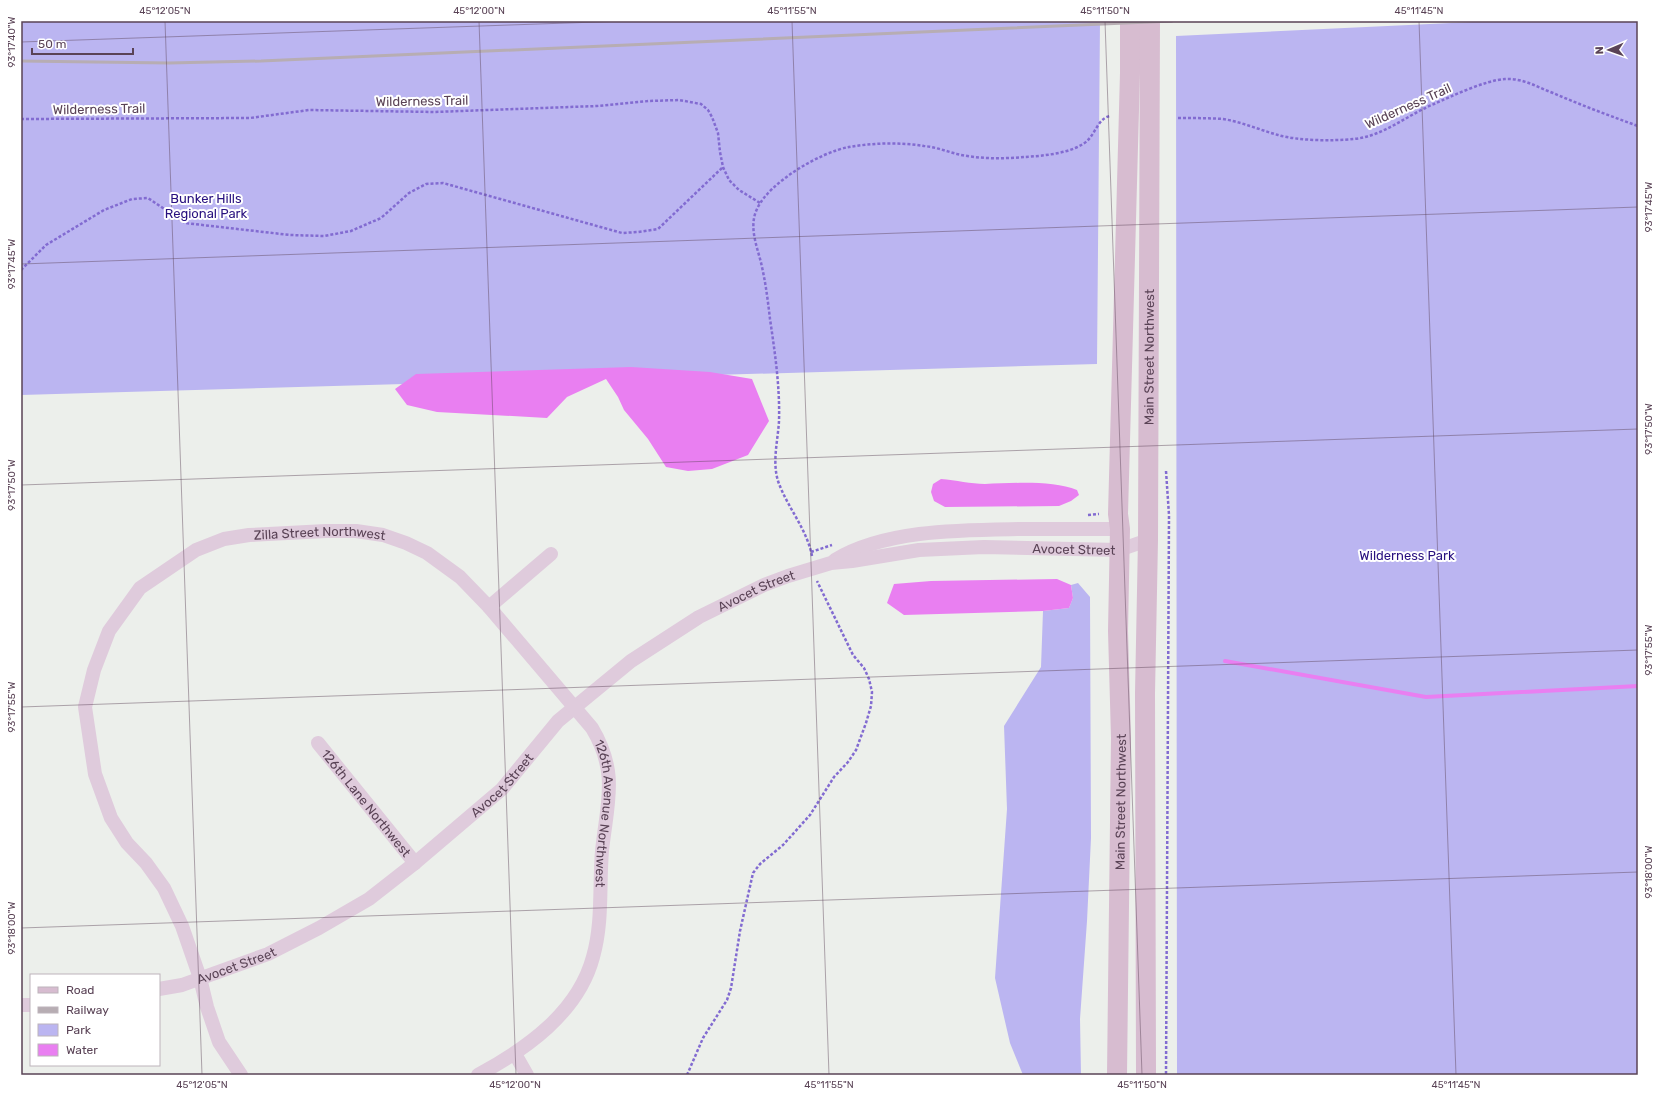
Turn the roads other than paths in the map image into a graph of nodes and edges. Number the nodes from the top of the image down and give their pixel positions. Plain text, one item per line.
1 (1130, 21) edge
2 (1150, 21) edge
3 (1120, 529) junction
4 (1148, 540) junction
5 (1123, 548) junction
6 (552, 554) dead end
7 (831, 563) junction
8 (489, 607) junction
9 (1145, 694) junction
10 (575, 707) junction
11 (318, 743) dead end
12 (415, 862) junction
13 (200, 978) junction
14 (160, 989) edge
15 (515, 1054) junction
16 (241, 1075) edge
17 (478, 1075) edge
18 (527, 1075) edge
19 (1117, 1075) edge
20 (1146, 1075) edge

1 - 3 main road, Main Street Northwest
2 - 4 main road, Main Street Northwest
3 - 5 main road, Main Street Northwest
3 - 7 street, Avocet Street
4 - 5 street, Avocet Street
4 - 9 main road, Main Street Northwest
5 - 7 street, Avocet Street
5 - 9 main road, Main Street Northwest
5 - 19 main road, Main Street Northwest
6 - 8 street
7 - 10 street, Avocet Street
8 - 10 street, 126th Avenue Northwest
8 - 13 street, Zilla Street Northwest
9 - 20 main road, Main Street Northwest
10 - 12 street, Avocet Street
10 - 15 street, 126th Avenue Northwest
11 - 12 street, 126th Lane Northwest
12 - 13 street, Avocet Street
13 - 14 street, Avocet Street
13 - 16 street
15 - 17 street, 126th Avenue Northwest
15 - 18 street

